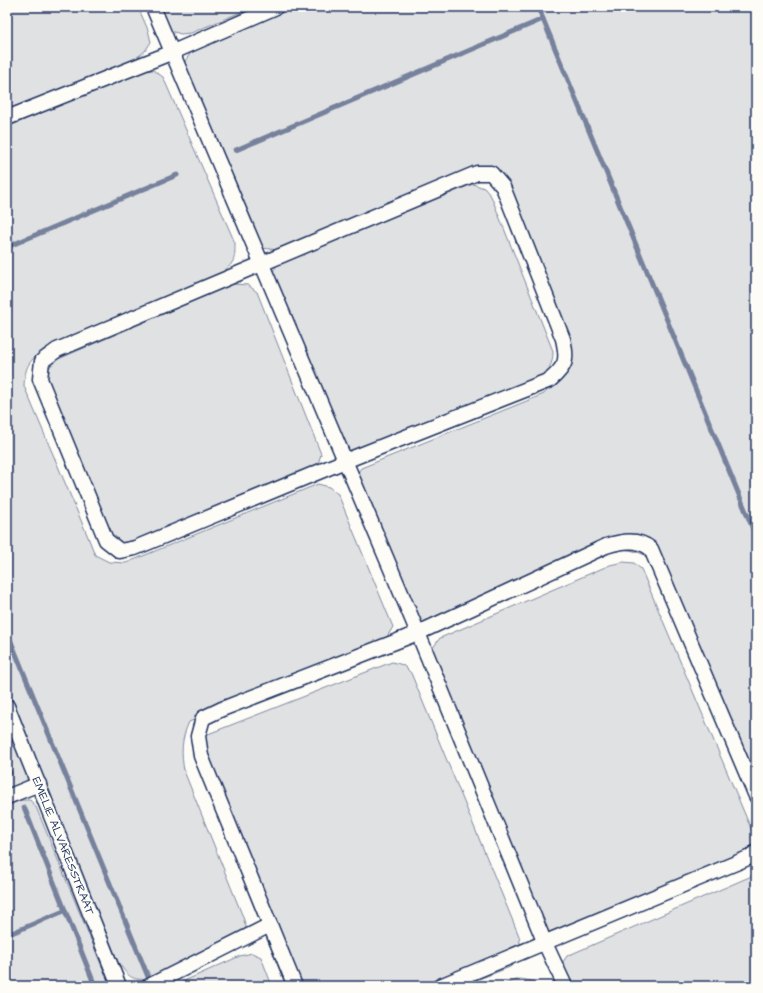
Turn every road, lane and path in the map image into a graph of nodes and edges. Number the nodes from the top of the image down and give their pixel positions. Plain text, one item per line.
1 (153, 7) edge
2 (276, 7) edge
3 (173, 52) junction
4 (7, 118) edge
5 (262, 265) junction
6 (345, 461) junction
7 (418, 633) junction
8 (7, 706) edge
9 (39, 784) junction
10 (756, 796) edge
11 (7, 798) edge
12 (756, 852) edge
13 (270, 925) junction
14 (544, 941) junction
15 (119, 986) edge
16 (149, 986) edge
17 (295, 986) edge
18 (440, 986) edge
19 (565, 986) edge

1 - 3 street
2 - 3 street
3 - 4 street
3 - 5 street
5 - 6 street
5 - 6 street
5 - 6 street
6 - 7 street
7 - 10 street
7 - 13 street
7 - 14 street
8 - 9 street, EMELIE ALVARESSTRAAT
9 - 11 street
9 - 15 street, EMELIE ALVARESSTRAAT
12 - 14 street
13 - 16 street
13 - 17 street
14 - 18 street
14 - 19 street

